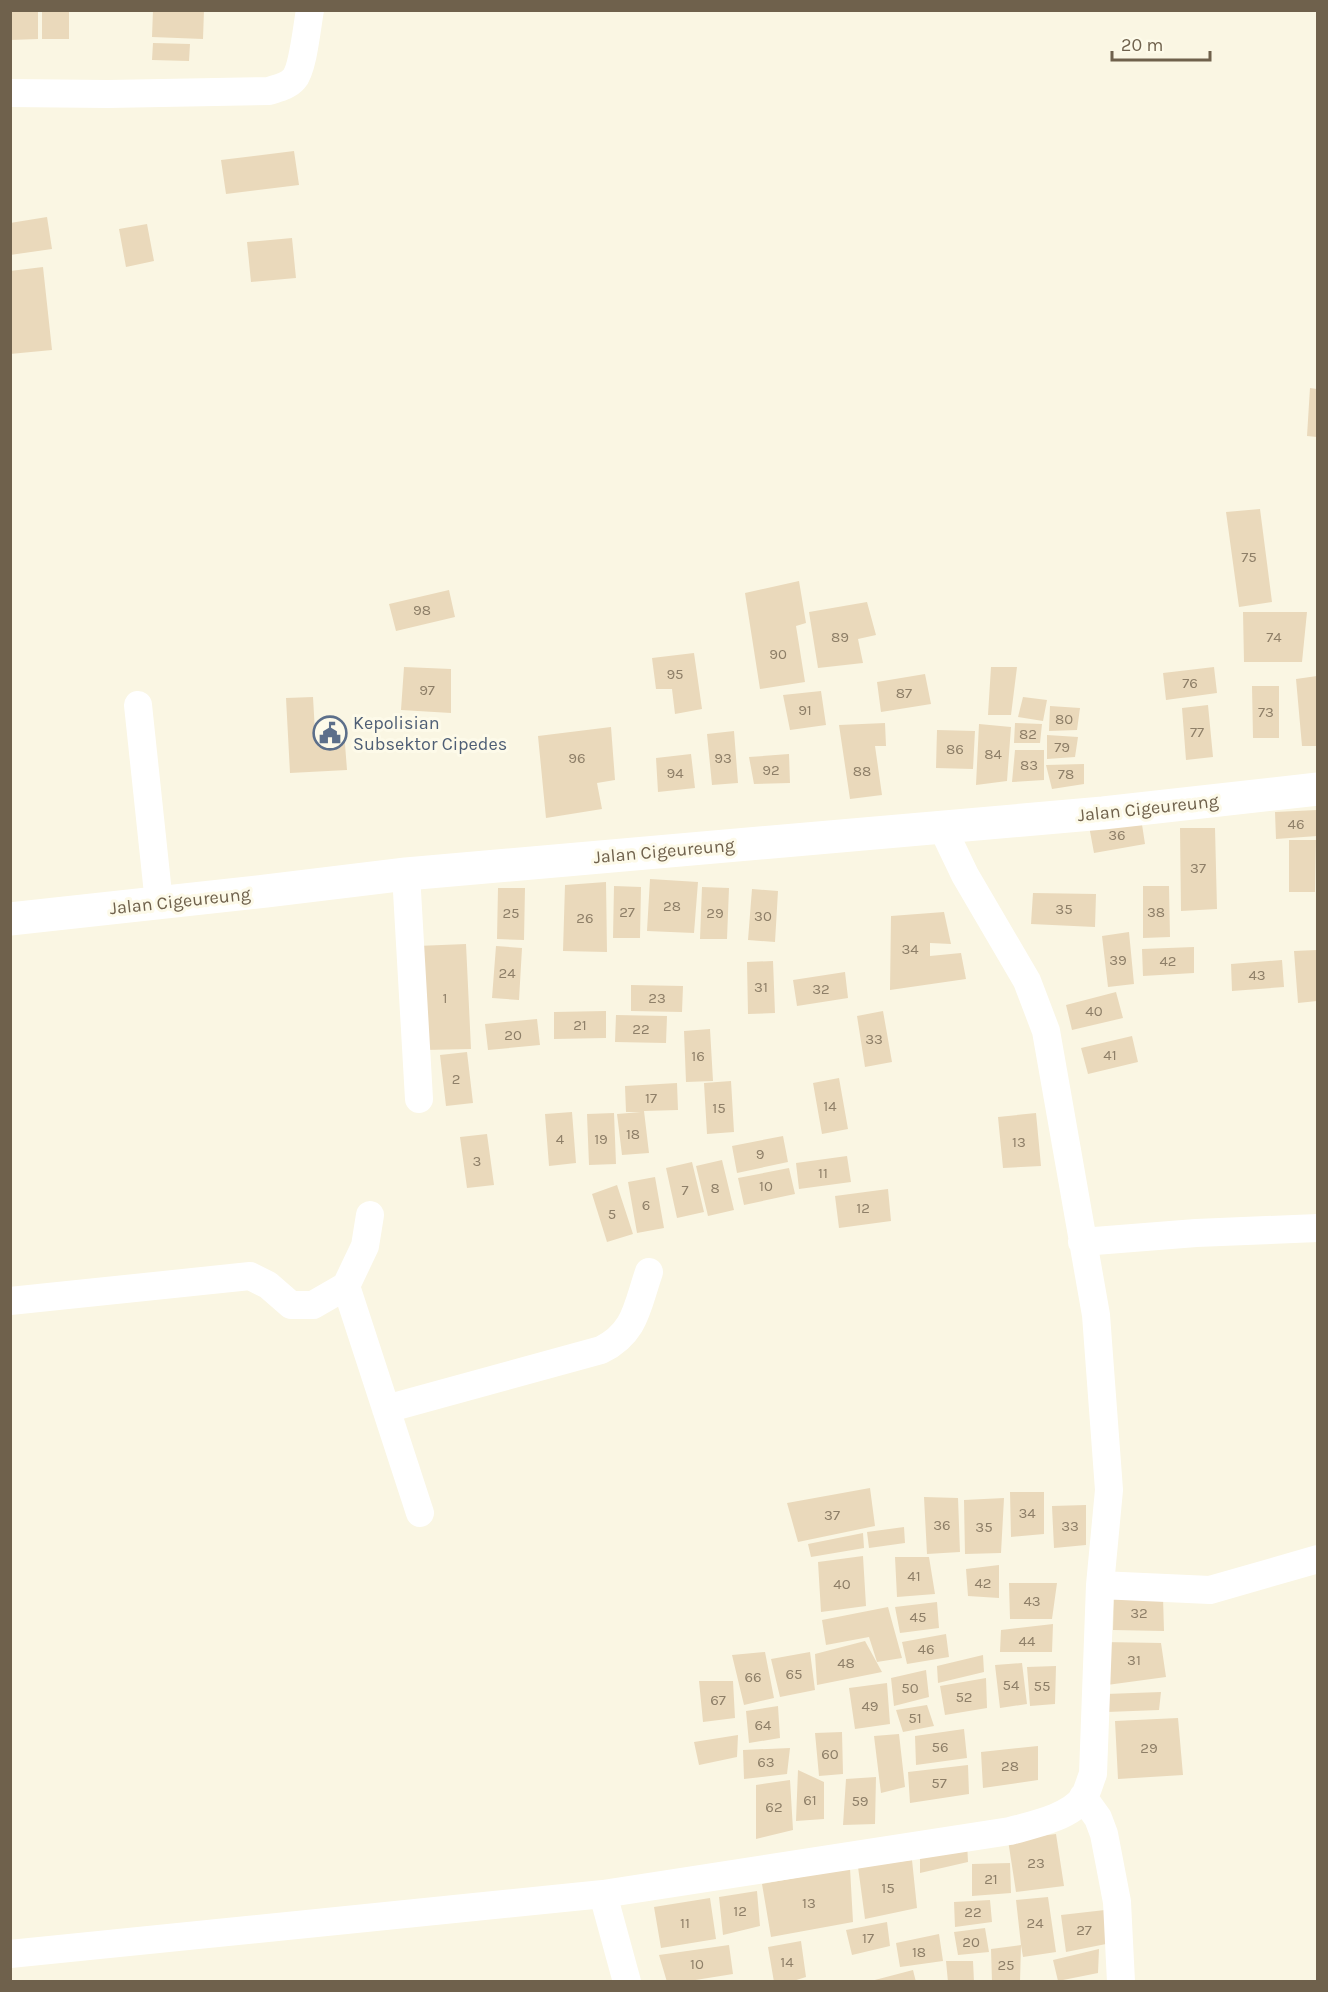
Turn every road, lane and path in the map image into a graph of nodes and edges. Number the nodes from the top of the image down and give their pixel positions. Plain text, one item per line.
1 (310, 10) edge
2 (10, 93) edge
3 (138, 705) dead end
4 (1317, 789) edge
5 (942, 826) junction
6 (406, 874) junction
7 (159, 903) junction
8 (10, 919) edge
9 (419, 1099) dead end
10 (370, 1215) dead end
11 (1317, 1228) edge
12 (1082, 1242) junction
13 (649, 1272) dead end
14 (346, 1286) junction
15 (10, 1302) edge
16 (386, 1410) junction
17 (420, 1513) dead end
18 (1317, 1558) edge
19 (1100, 1586) junction
20 (1083, 1797) junction
21 (603, 1894) junction
22 (10, 1954) edge
23 (627, 1982) edge
24 (1121, 1982) edge

1 - 2 street
3 - 7 street
4 - 5 street, Jalan Cigeureung
5 - 6 street, Jalan Cigeureung
5 - 12 street
6 - 7 street, Jalan Cigeureung
6 - 9 street
7 - 8 street, Jalan Cigeureung
10 - 14 street
11 - 12 street
12 - 19 street
13 - 16 street
14 - 15 street
14 - 16 street
16 - 17 street
18 - 19 street
19 - 20 street
20 - 21 street
20 - 24 street
21 - 22 street
21 - 23 street

